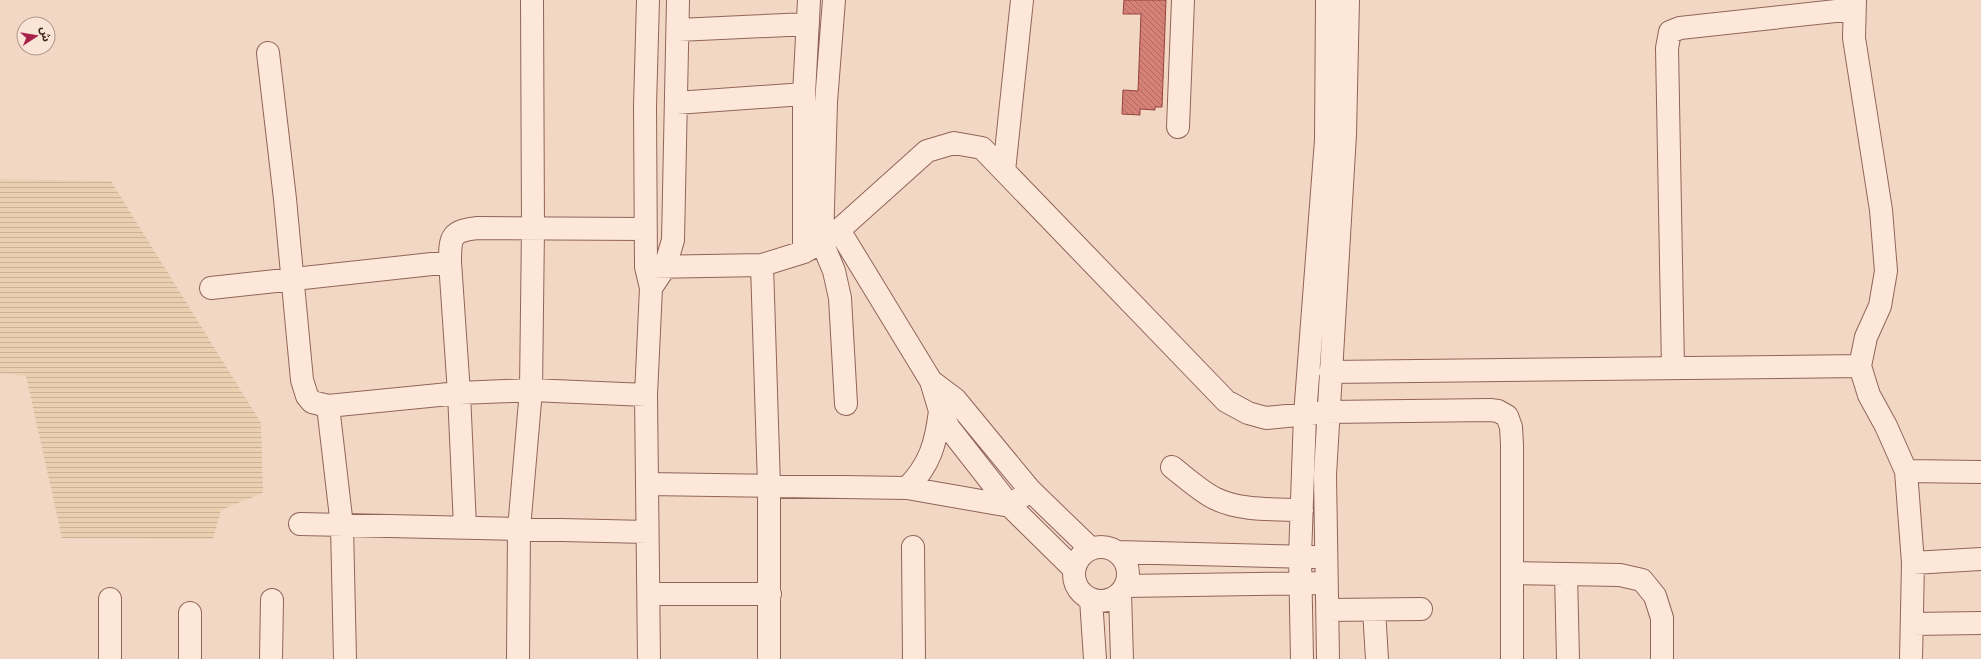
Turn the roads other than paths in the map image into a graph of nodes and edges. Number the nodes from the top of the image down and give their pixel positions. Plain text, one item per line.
1 (532, 0) edge
2 (648, 0) edge
3 (678, 0) edge
4 (809, 0) edge
5 (834, 0) edge
6 (1022, 0) edge
7 (1183, 0) edge
8 (1327, 0) edge
9 (1348, 0) edge
10 (1855, 5) edge
11 (808, 24) junction
12 (678, 30) junction
13 (268, 53) dead end
14 (804, 94) junction
15 (676, 103) junction
16 (1178, 127) dead end
17 (1004, 171) junction
18 (533, 228) junction
19 (646, 229) junction
20 (822, 242) junction
21 (450, 262) junction
22 (762, 265) junction
23 (656, 267) junction
24 (292, 280) junction
25 (211, 288) dead end
26 (1860, 366) junction
27 (1674, 368) junction
28 (1330, 372) junction
29 (531, 390) junction
30 (459, 393) junction
31 (646, 395) junction
32 (846, 404) dead end
33 (948, 405) junction
34 (328, 406) junction
35 (1328, 412) junction
36 (1305, 415) junction
37 (1172, 467) dead end
38 (1906, 471) junction
39 (1981, 472) edge
40 (648, 484) junction
41 (769, 486) junction
42 (907, 488) junction
43 (1030, 490) junction
44 (1010, 506) junction
45 (1302, 510) junction
46 (300, 524) dead end
47 (342, 526) junction
48 (465, 527) junction
49 (519, 529) junction
50 (647, 532) junction
51 (913, 547) dead end
52 (1091, 548) junction
53 (1117, 552) junction
54 (1328, 556) junction
55 (1300, 557) junction
56 (1981, 559) edge
57 (1913, 564) junction
58 (1074, 569) junction
59 (1512, 573) junction
60 (1566, 574) junction
61 (1327, 582) junction
62 (1301, 584) junction
63 (1122, 589) junction
64 (649, 594) junction
65 (770, 594) junction
66 (110, 599) dead end
67 (1091, 599) junction
68 (272, 600) dead end
69 (1421, 609) dead end
70 (1328, 610) junction
71 (1374, 610) junction
72 (190, 613) dead end
73 (1981, 623) edge
74 (1912, 624) junction
75 (110, 659) edge
76 (190, 659) edge
77 (271, 659) edge
78 (345, 659) edge
79 (518, 659) edge
80 (649, 659) edge
81 (769, 659) edge
82 (914, 659) edge
83 (1095, 659) edge
84 (1122, 659) edge
85 (1302, 659) edge
86 (1328, 659) edge
87 (1377, 659) edge
88 (1512, 659) edge
89 (1568, 659) edge
90 (1662, 659) edge
91 (1911, 659) edge

1 - 18 street
2 - 19 street
3 - 12 street
4 - 11 street
5 - 20 street
6 - 17 street
7 - 16 street
8 - 36 street
9 - 28 street
10 - 26 street
10 - 27 street
11 - 12 street
11 - 14 street
12 - 15 street
13 - 24 street
14 - 15 street
14 - 20 street
15 - 23 street
17 - 20 street
17 - 36 street
18 - 19 street
18 - 21 street
18 - 29 street
19 - 23 street
20 - 22 street
20 - 32 street
20 - 33 street
21 - 24 street
21 - 30 street
22 - 23 street
22 - 41 street
23 - 31 street
24 - 25 street
24 - 34 street
26 - 27 street
26 - 38 street
27 - 28 street
28 - 35 street
29 - 30 street
29 - 31 street
29 - 49 street
30 - 34 street
30 - 48 street
31 - 40 street
33 - 42 street
33 - 43 street
33 - 44 street
34 - 47 street
35 - 36 street
35 - 54 street
35 - 59 street
36 - 45 street
37 - 45 street
38 - 39 street
38 - 57 street
40 - 41 street
40 - 50 street
41 - 42 street
41 - 65 street
42 - 44 street
43 - 44 street
43 - 52 street
44 - 58 street
45 - 55 street
46 - 47 street
47 - 48 street
47 - 78 street
48 - 49 street
49 - 50 street
49 - 79 street
50 - 64 street
51 - 82 street
52 - 53 street
52 - 58 street
53 - 55 street
53 - 63 street
54 - 55 street
54 - 61 street
55 - 62 street
56 - 57 street
57 - 74 street
58 - 67 street
59 - 60 street
59 - 88 street
60 - 89 street
60 - 90 street
61 - 62 street
61 - 70 street
62 - 63 street
62 - 85 street
63 - 67 street
63 - 84 street
64 - 65 street
64 - 80 street
65 - 81 street
66 - 75 street
67 - 83 street
68 - 77 street
69 - 71 street
70 - 71 street
70 - 86 street
71 - 87 street
72 - 76 street
73 - 74 street
74 - 91 street

